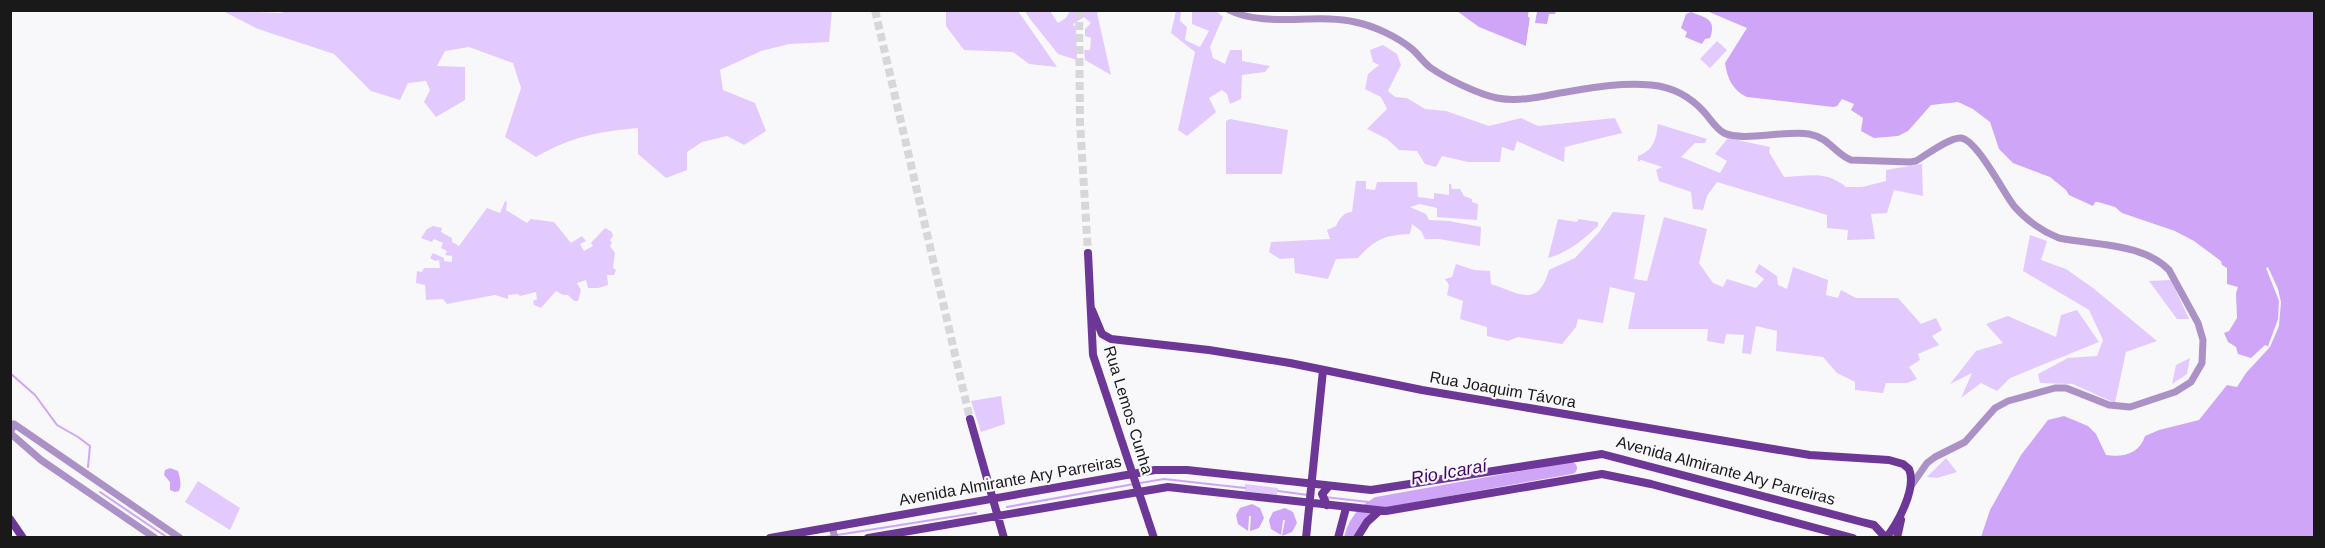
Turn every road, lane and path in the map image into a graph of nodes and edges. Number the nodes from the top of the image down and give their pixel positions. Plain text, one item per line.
1 (1229, 10) edge
2 (1088, 253) tunnel mouth
3 (1092, 310) junction
4 (1323, 370) junction
5 (970, 419) tunnel mouth
6 (10, 433) edge
7 (1135, 482) junction
8 (1310, 485) junction
9 (1911, 486) junction
10 (1326, 496) junction
11 (993, 499) junction
12 (1308, 501) junction
13 (1904, 505) junction
14 (1350, 508) junction
15 (1374, 511) junction
16 (998, 516) junction
17 (10, 519) edge
18 (832, 528) junction
19 (23, 537) edge
20 (155, 537) edge
21 (180, 537) edge
22 (770, 537) edge
23 (835, 537) edge
24 (868, 537) edge
25 (1004, 537) edge
26 (1154, 537) edge
27 (1306, 537) edge
28 (1338, 537) edge
29 (1357, 537) edge
30 (1852, 537) edge
31 (1886, 537) edge
32 (1897, 537) edge

1 - 9 street
2 - 3 main road, Rua Lemos Cunha
3 - 4 main road, Rua Joaquim Távora
3 - 7 main road, Rua Lemos Cunha
4 - 8 main road
4 - 9 main road, Rua Joaquim Távora
5 - 11 main road
6 - 20 street
6 - 21 street
7 - 8 main road, Avenida Almirante Ary Parreiras
7 - 11 main road, Avenida Almirante Ary Parreiras
7 - 12 main road, Avenida Almirante Ary Parreiras
7 - 16 main road, Avenida Almirante Ary Parreiras
7 - 26 main road, Rua Lemos Cunha
8 - 10 main road, Avenida Almirante Ary Parreiras
8 - 12 main road
9 - 13 main road
10 - 12 main road, Avenida Almirante Ary Parreiras
10 - 14 main road, Avenida Almirante Ary Parreiras
10 - 31 main road, Avenida Almirante Ary Parreiras
11 - 16 main road
11 - 18 main road, Avenida Almirante Ary Parreiras
12 - 27 main road
13 - 31 main road
13 - 32 main road
14 - 15 main road, Avenida Almirante Ary Parreiras
14 - 28 main road
15 - 29 main road
15 - 30 main road, Avenida Almirante Ary Parreiras
16 - 24 main road, Avenida Almirante Ary Parreiras
16 - 25 main road
17 - 19 main road
18 - 22 main road, Avenida Almirante Ary Parreiras
18 - 23 street

